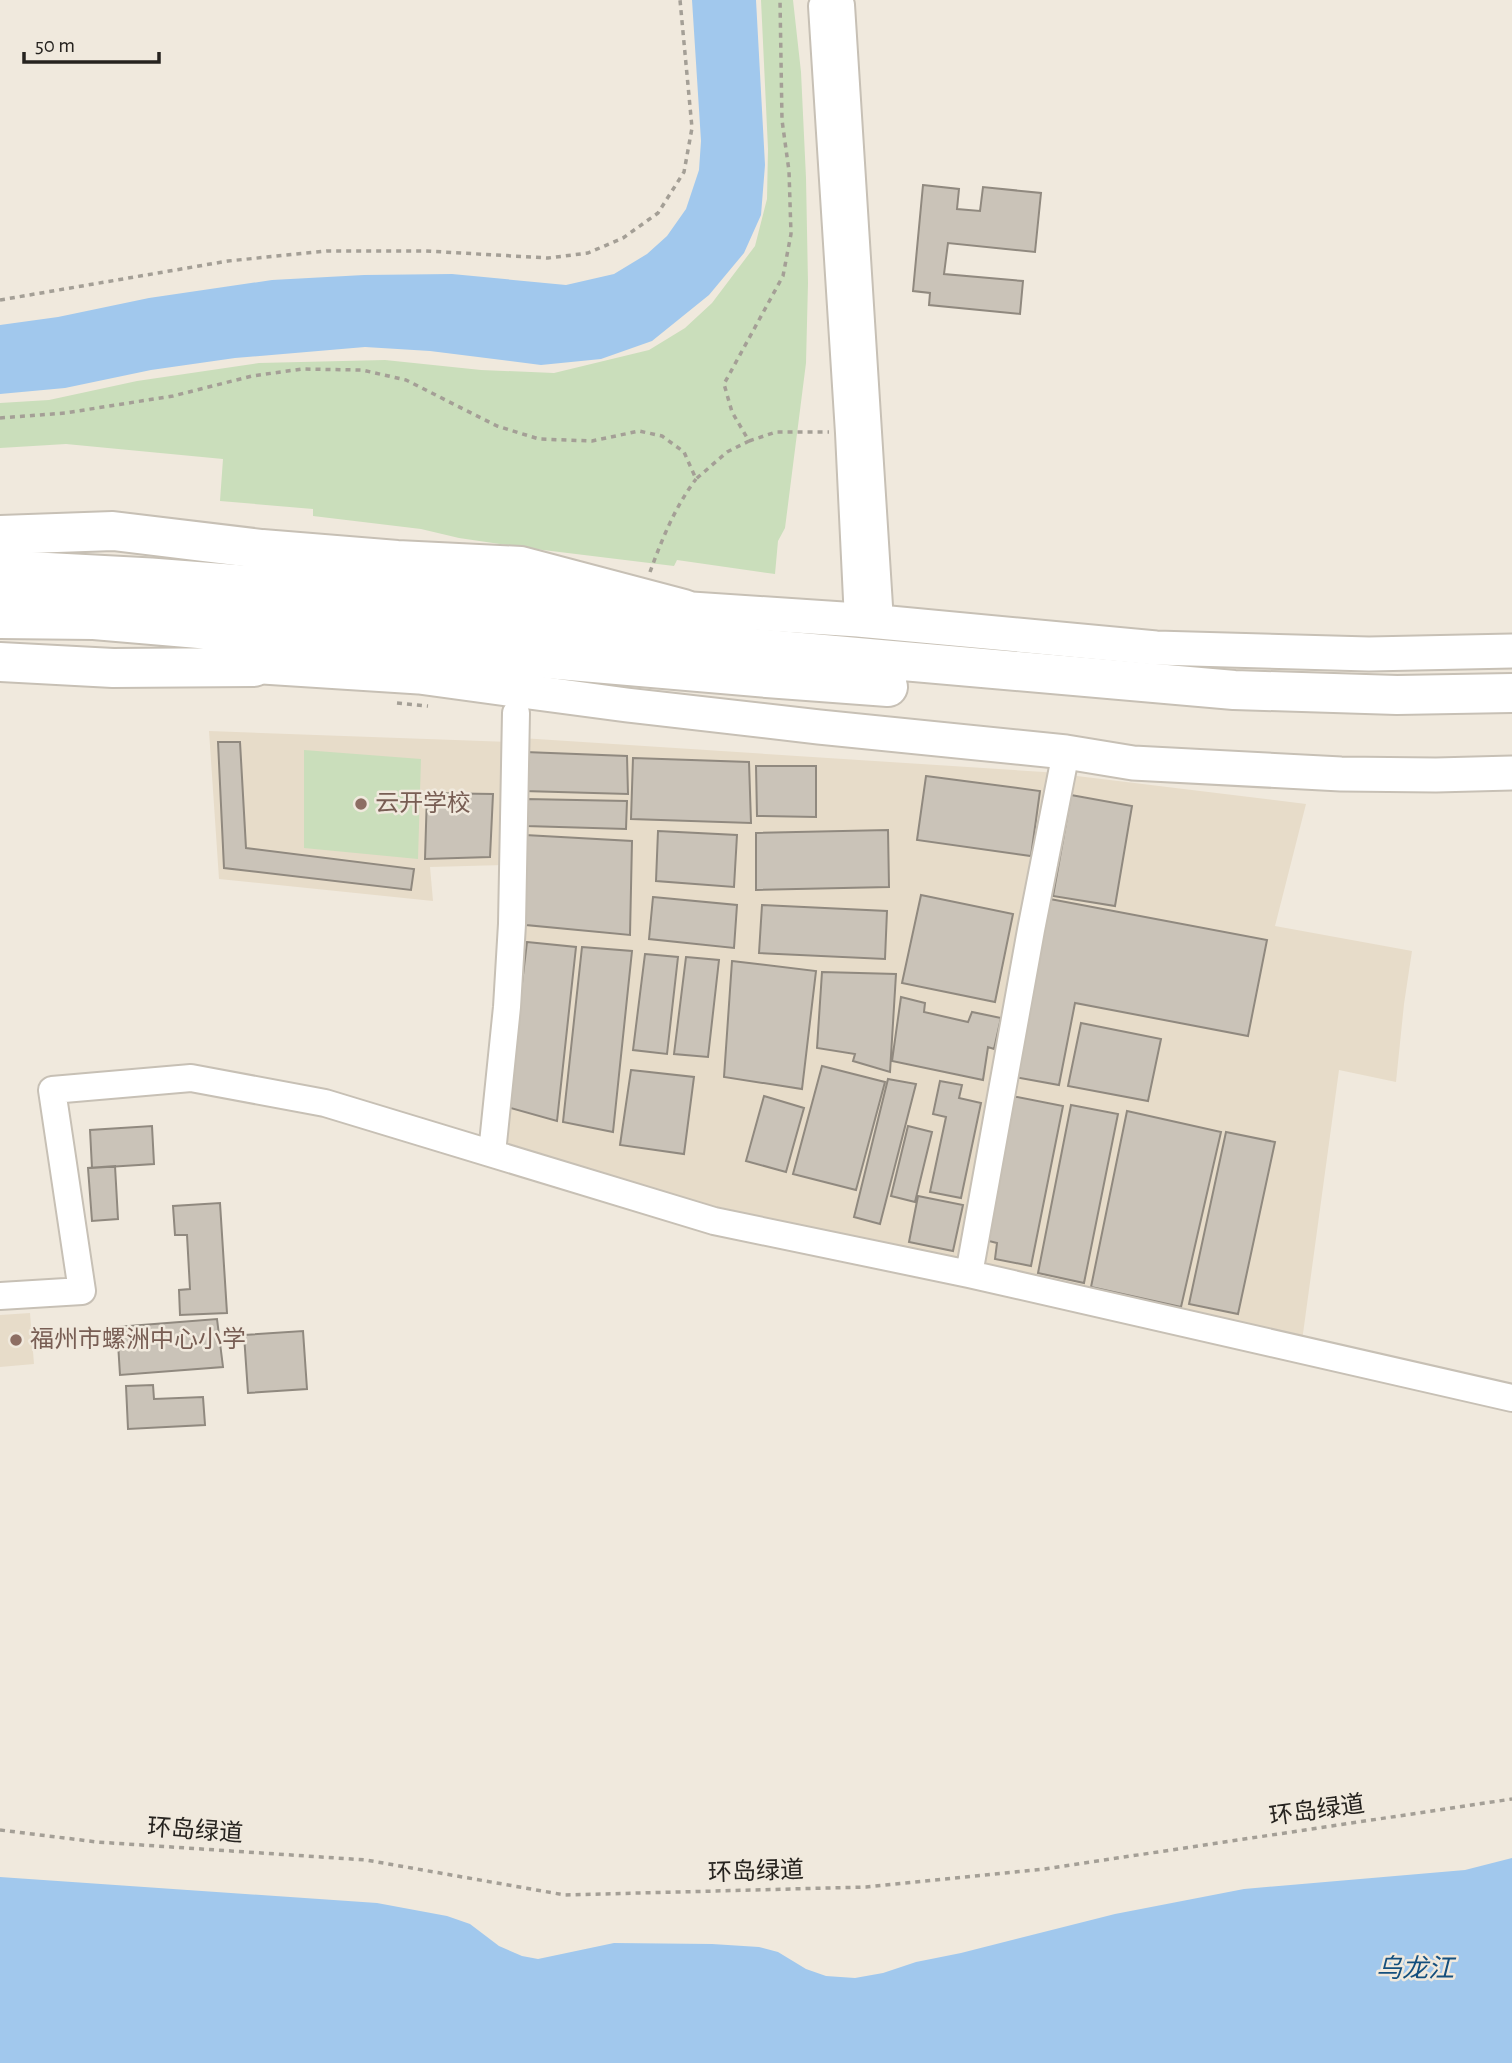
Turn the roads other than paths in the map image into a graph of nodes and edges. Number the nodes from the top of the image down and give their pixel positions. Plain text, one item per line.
1 (0, 535) edge
2 (0, 567) edge
3 (0, 593) edge
4 (684, 609) junction
5 (0, 619) edge
6 (869, 621) junction
7 (0, 651) edge
8 (1512, 651) edge
9 (0, 662) edge
10 (254, 667) junction
11 (1512, 694) edge
12 (516, 713) dead end
13 (1512, 720) edge
14 (1066, 752) junction
15 (1512, 773) edge
16 (492, 1153) junction
17 (969, 1274) junction
18 (0, 1296) edge
19 (1512, 1398) edge

1 - 4 highway
2 - 4 main road
3 - 11 highway
4 - 6 main road
5 - 13 highway
6 - 6 street
6 - 8 main road
7 - 10 main road
9 - 10 highway
10 - 14 main road
12 - 16 street
14 - 15 main road
14 - 17 street
16 - 17 street
16 - 18 street
17 - 19 street

